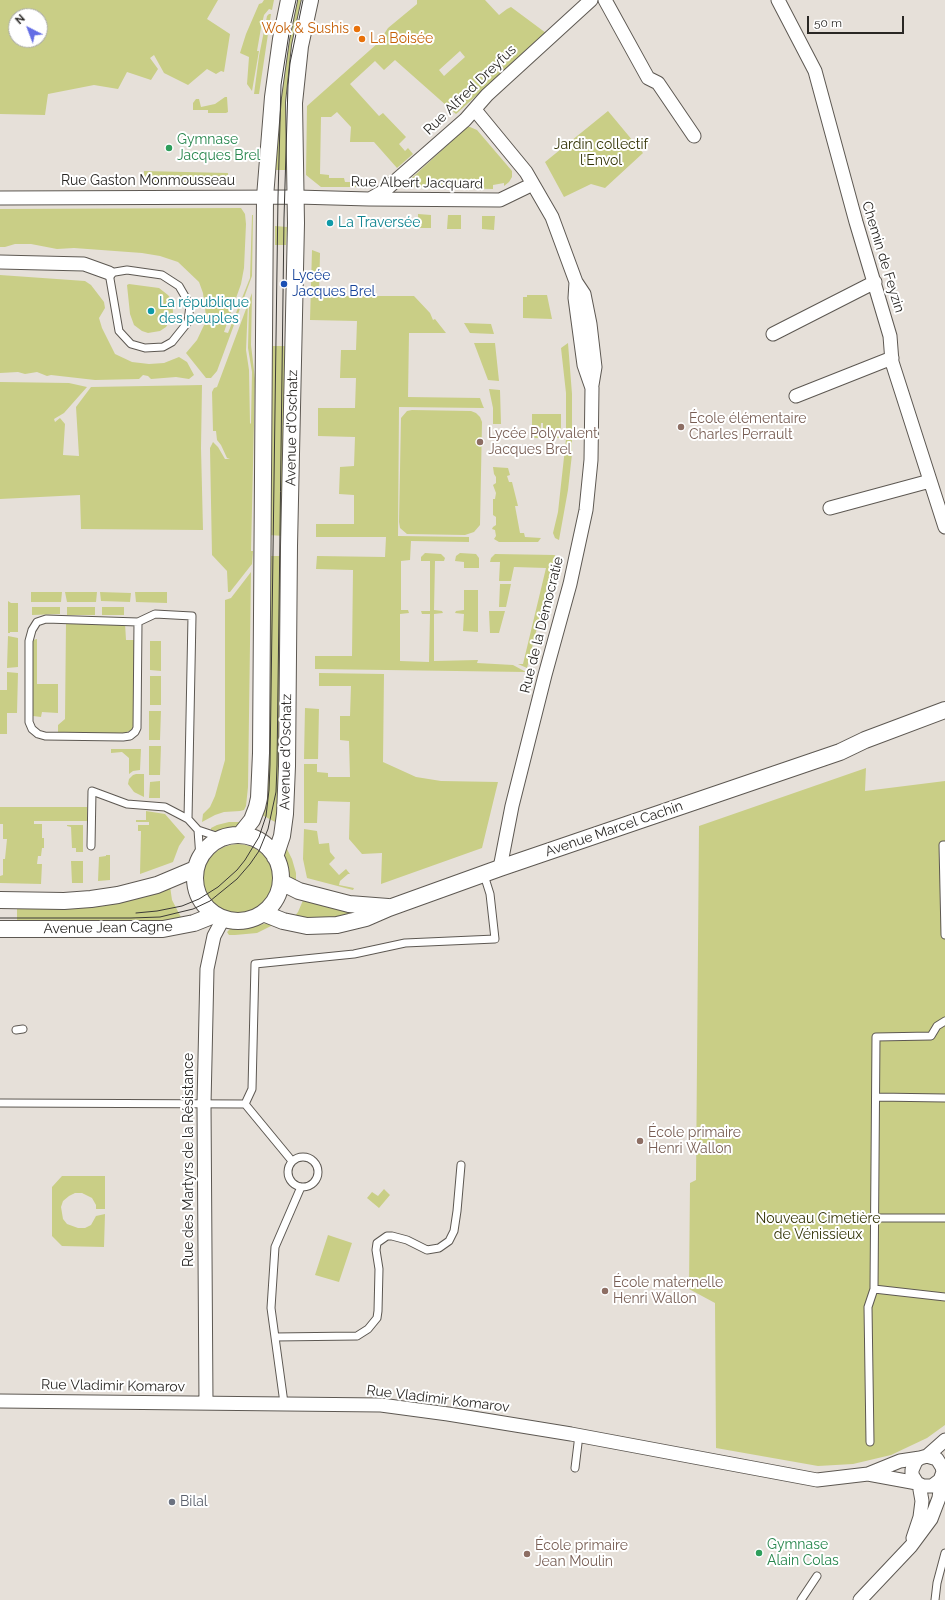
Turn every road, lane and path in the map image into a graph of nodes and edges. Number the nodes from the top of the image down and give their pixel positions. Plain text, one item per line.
1 (289, 0) edge
2 (310, 0) edge
3 (591, 0) edge
4 (605, 0) edge
5 (778, 0) edge
6 (475, 110) junction
7 (694, 136) dead end
8 (533, 184) junction
9 (265, 197) junction
10 (297, 197) junction
11 (0, 198) edge
12 (369, 199) junction
13 (0, 262) edge
14 (109, 273) junction
15 (875, 282) junction
16 (773, 334) dead end
17 (892, 358) junction
18 (796, 396) dead end
19 (930, 481) junction
20 (830, 508) dead end
21 (945, 527) edge
22 (138, 622) junction
23 (945, 710) edge
24 (945, 721) edge
25 (840, 752) junction
26 (188, 818) junction
27 (198, 830) junction
28 (240, 835) junction
29 (222, 838) junction
30 (945, 845) edge
31 (91, 846) dead end
32 (275, 856) junction
33 (197, 864) junction
34 (500, 868) junction
35 (484, 874) junction
36 (281, 882) junction
37 (0, 900) edge
38 (389, 908) junction
39 (263, 913) junction
40 (219, 917) junction
41 (0, 929) edge
42 (945, 935) edge
43 (945, 1021) edge
44 (876, 1097) junction
45 (945, 1098) edge
46 (0, 1103) edge
47 (204, 1104) junction
48 (245, 1104) junction
49 (292, 1161) junction
50 (460, 1165) dead end
51 (301, 1187) junction
52 (874, 1218) junction
53 (945, 1218) edge
54 (874, 1289) junction
55 (945, 1297) edge
56 (275, 1337) junction
57 (0, 1401) edge
58 (206, 1403) junction
59 (284, 1403) junction
60 (579, 1435) junction
61 (945, 1440) edge
62 (870, 1442) dead end
63 (923, 1457) junction
64 (575, 1468) dead end
65 (943, 1472) edge
66 (868, 1474) junction
67 (918, 1484) junction
68 (911, 1546) junction
69 (945, 1553) edge
70 (817, 1576) dead end
71 (801, 1600) edge
72 (860, 1600) edge
73 (935, 1600) edge

1 - 9 street, Avenue d'Oschatz
2 - 10 street, Avenue d'Oschatz
3 - 6 street, Rue Alfred Dreyfus
4 - 7 street
5 - 15 street, Chemin de Feyzin
6 - 8 street, Rue de la Démocratie
6 - 12 street, Rue Alfred Dreyfus
8 - 12 street, Rue Albert Jacquard
8 - 34 street, Rue de la Démocratie
9 - 10 street, Rue Gaston Monmousseau
9 - 11 street, Rue Gaston Monmousseau
9 - 28 street, Avenue d'Oschatz
10 - 12 street, Rue Albert Jacquard
10 - 32 street, Avenue d'Oschatz
13 - 14 street
14 - 14 lane
15 - 16 street
15 - 17 street, Chemin de Feyzin
17 - 18 street
17 - 19 street, Chemin de Feyzin
19 - 20 street
19 - 21 street, Chemin de Feyzin
22 - 22 lane
22 - 26 lane
23 - 25 street, Avenue Marcel Cachin
24 - 25 street, Avenue Marcel Cachin
25 - 34 street, Avenue Marcel Cachin
26 - 27 lane
26 - 31 lane
27 - 29 lane
27 - 33 lane
28 - 29 street
28 - 32 street
29 - 33 street
30 - 42 lane
32 - 36 street
33 - 37 street, Avenue Jean Cagne
33 - 40 street
34 - 35 street, Avenue Marcel Cachin
35 - 38 street, Avenue Marcel Cachin
35 - 48 lane
36 - 38 street, Avenue Marcel Cachin
36 - 39 street
38 - 39 street, Avenue Marcel Cachin
39 - 40 street
40 - 41 street, Avenue Jean Cagne
40 - 47 street, Rue des Martyrs de la Résistance
43 - 44 lane
44 - 45 lane
44 - 52 lane
46 - 47 lane
47 - 48 lane
47 - 58 street, Rue des Martyrs de la Résistance
48 - 49 lane
49 - 51 lane
49 - 51 lane
50 - 56 lane
51 - 56 lane
52 - 53 lane
52 - 54 lane
54 - 55 lane
54 - 62 lane
56 - 59 lane
57 - 58 street, Rue Vladimir Komarov
58 - 59 street, Rue Vladimir Komarov
59 - 60 street, Rue Vladimir Komarov
60 - 64 lane
60 - 66 street, Rue Vladimir Komarov
61 - 63 street
63 - 65 street
63 - 66 street, Rue Vladimir Komarov
63 - 67 street
65 - 67 street
65 - 68 street
66 - 67 street, Rue Vladimir Komarov
67 - 68 street
68 - 72 street
69 - 73 lane
70 - 71 lane

